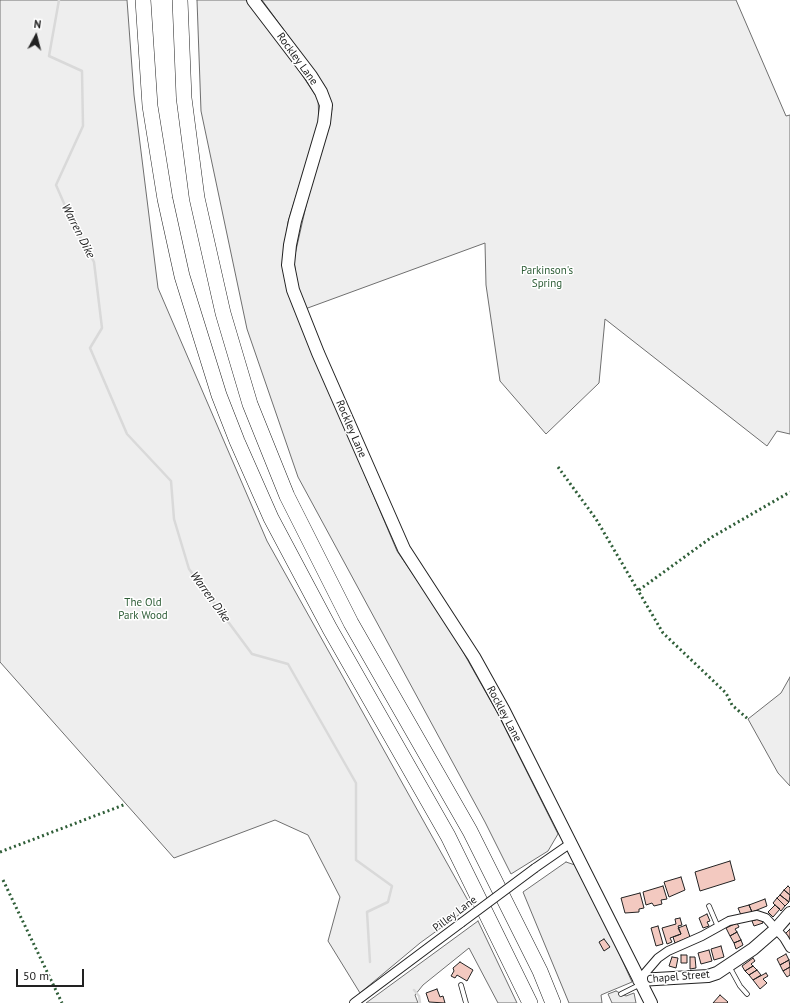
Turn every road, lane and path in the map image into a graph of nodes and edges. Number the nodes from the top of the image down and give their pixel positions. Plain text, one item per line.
1 (143, 0) edge
2 (180, 0) edge
3 (253, 0) edge
4 (570, 843) junction
5 (709, 906) dead end
6 (790, 913) edge
7 (718, 927) junction
8 (776, 929) junction
9 (790, 948) edge
10 (729, 966) junction
11 (640, 982) junction
12 (461, 985) dead end
13 (621, 994) dead end
14 (747, 994) dead end
15 (354, 1003) edge
16 (466, 1003) edge
17 (530, 1003) edge
18 (553, 1003) edge
19 (651, 1003) edge

1 - 17 highway
2 - 18 highway
3 - 4 street, Rockley Lane
4 - 11 street, Rockley Lane
4 - 15 street, Pilley Lane, bridge
5 - 7 lane
6 - 8 street, Chapel Street
7 - 8 street
7 - 11 street
8 - 9 street
8 - 10 street, Chapel Street
10 - 11 street, Chapel Street
10 - 14 lane
11 - 13 lane
11 - 19 street, Rockley Lane
12 - 16 lane

